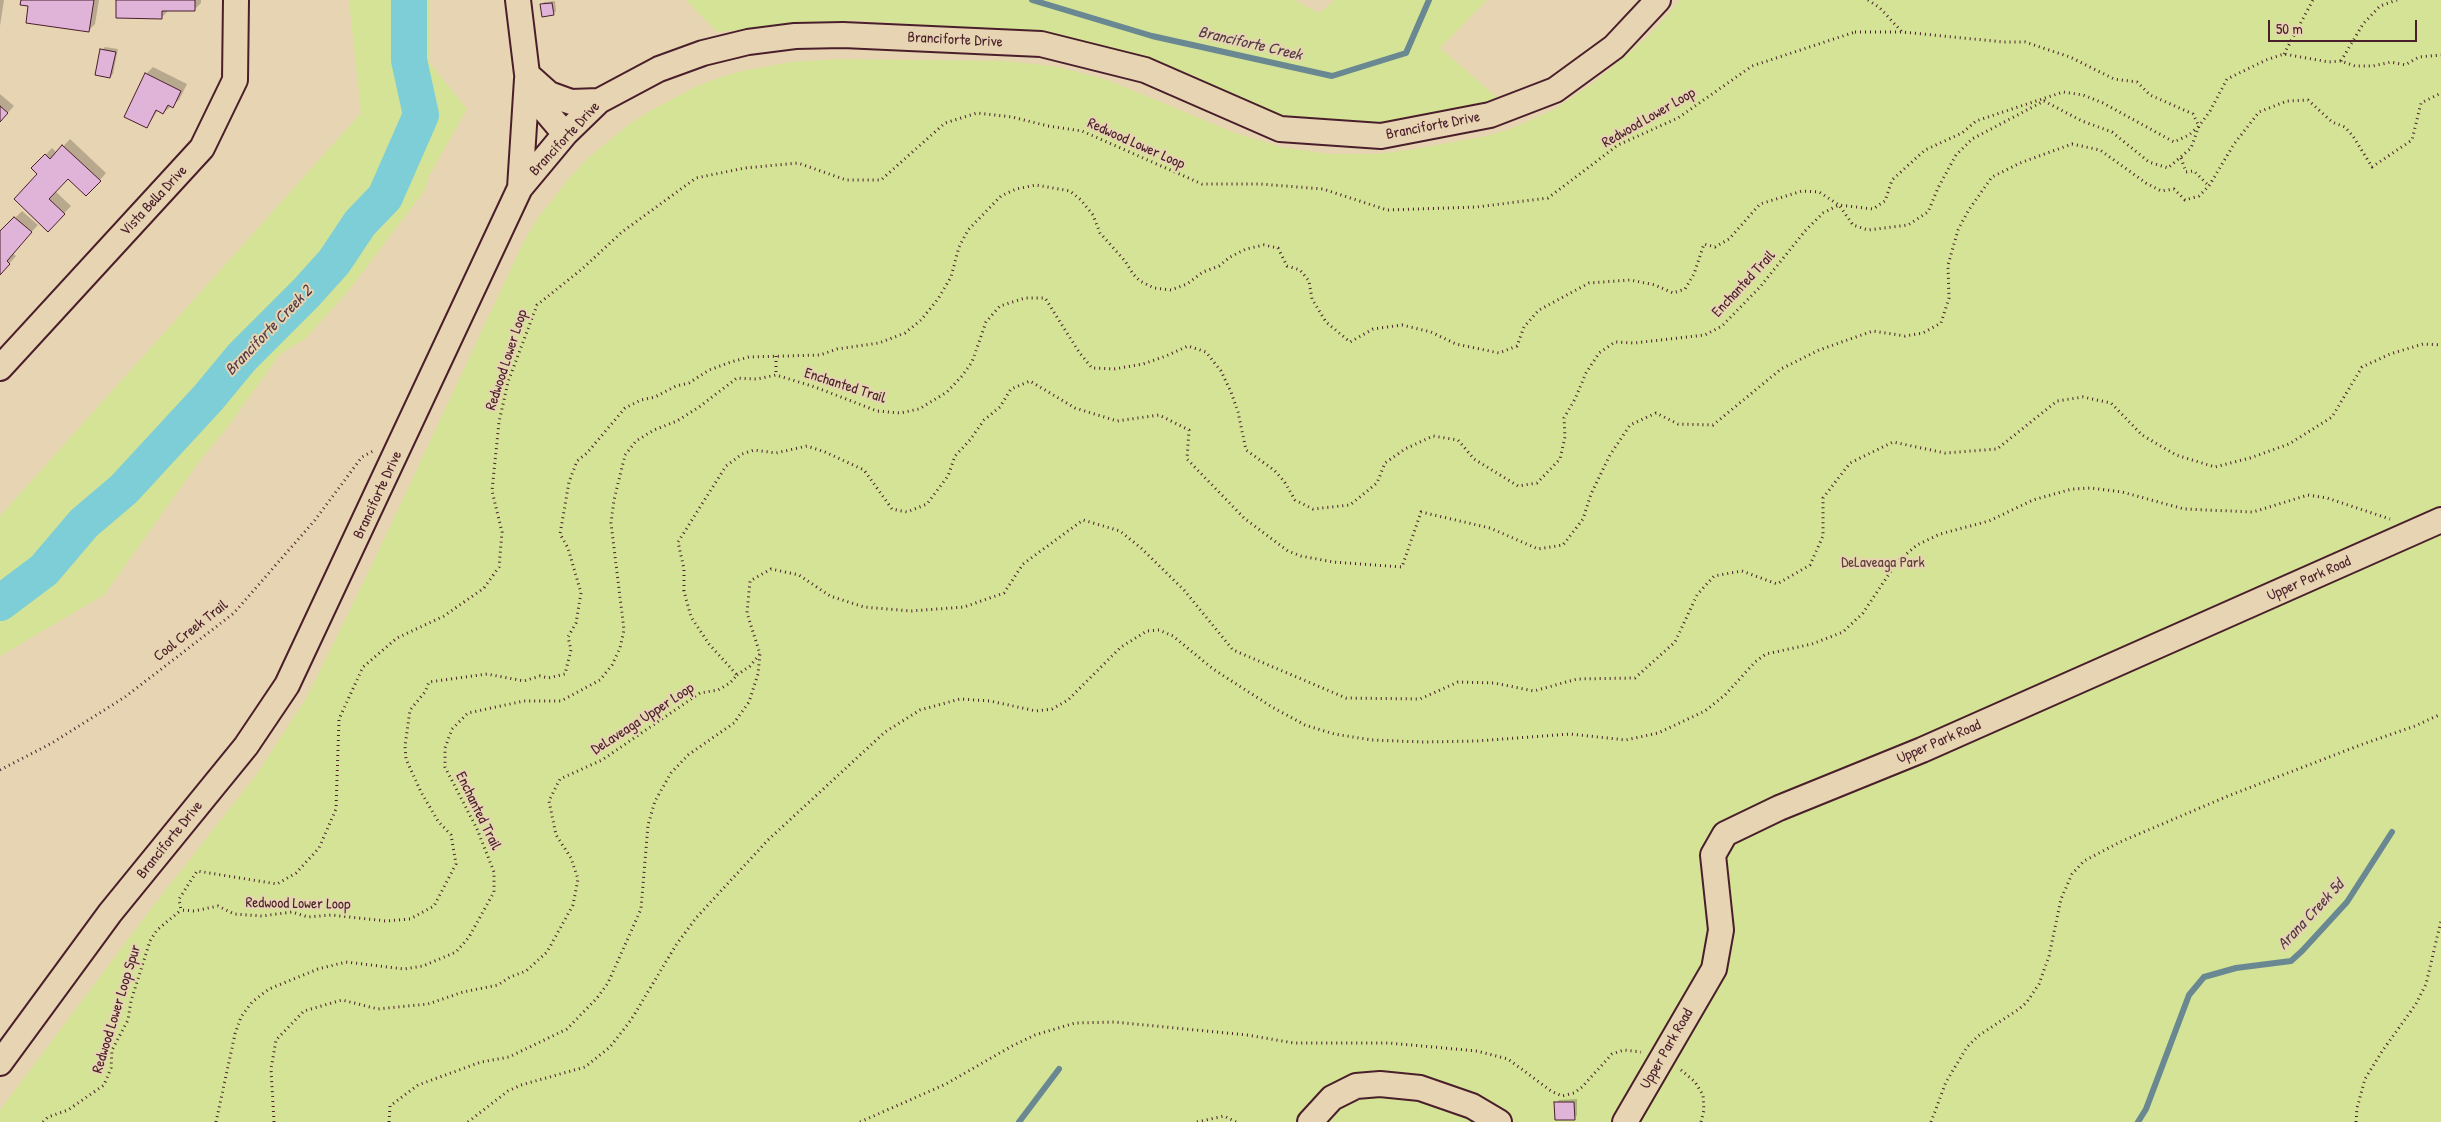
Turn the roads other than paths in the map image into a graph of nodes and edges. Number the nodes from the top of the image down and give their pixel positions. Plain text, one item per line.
1 (236, 0) edge
2 (518, 0) edge
3 (1658, 0) edge
4 (527, 74) junction
5 (599, 100) junction
6 (566, 134) junction
7 (520, 188) junction
8 (0, 368) edge
9 (2441, 520) edge
10 (0, 1063) edge
11 (1310, 1122) edge
12 (1500, 1122) edge
13 (1624, 1122) edge

1 - 8 street, Vista Bella Drive
2 - 4 street
3 - 5 street, Branciforte Drive
4 - 5 street
4 - 6 street
4 - 7 street
5 - 6 street, Branciforte Drive
6 - 7 street, Branciforte Drive
7 - 10 street, Branciforte Drive
9 - 13 street, Upper Park Road
11 - 12 street

